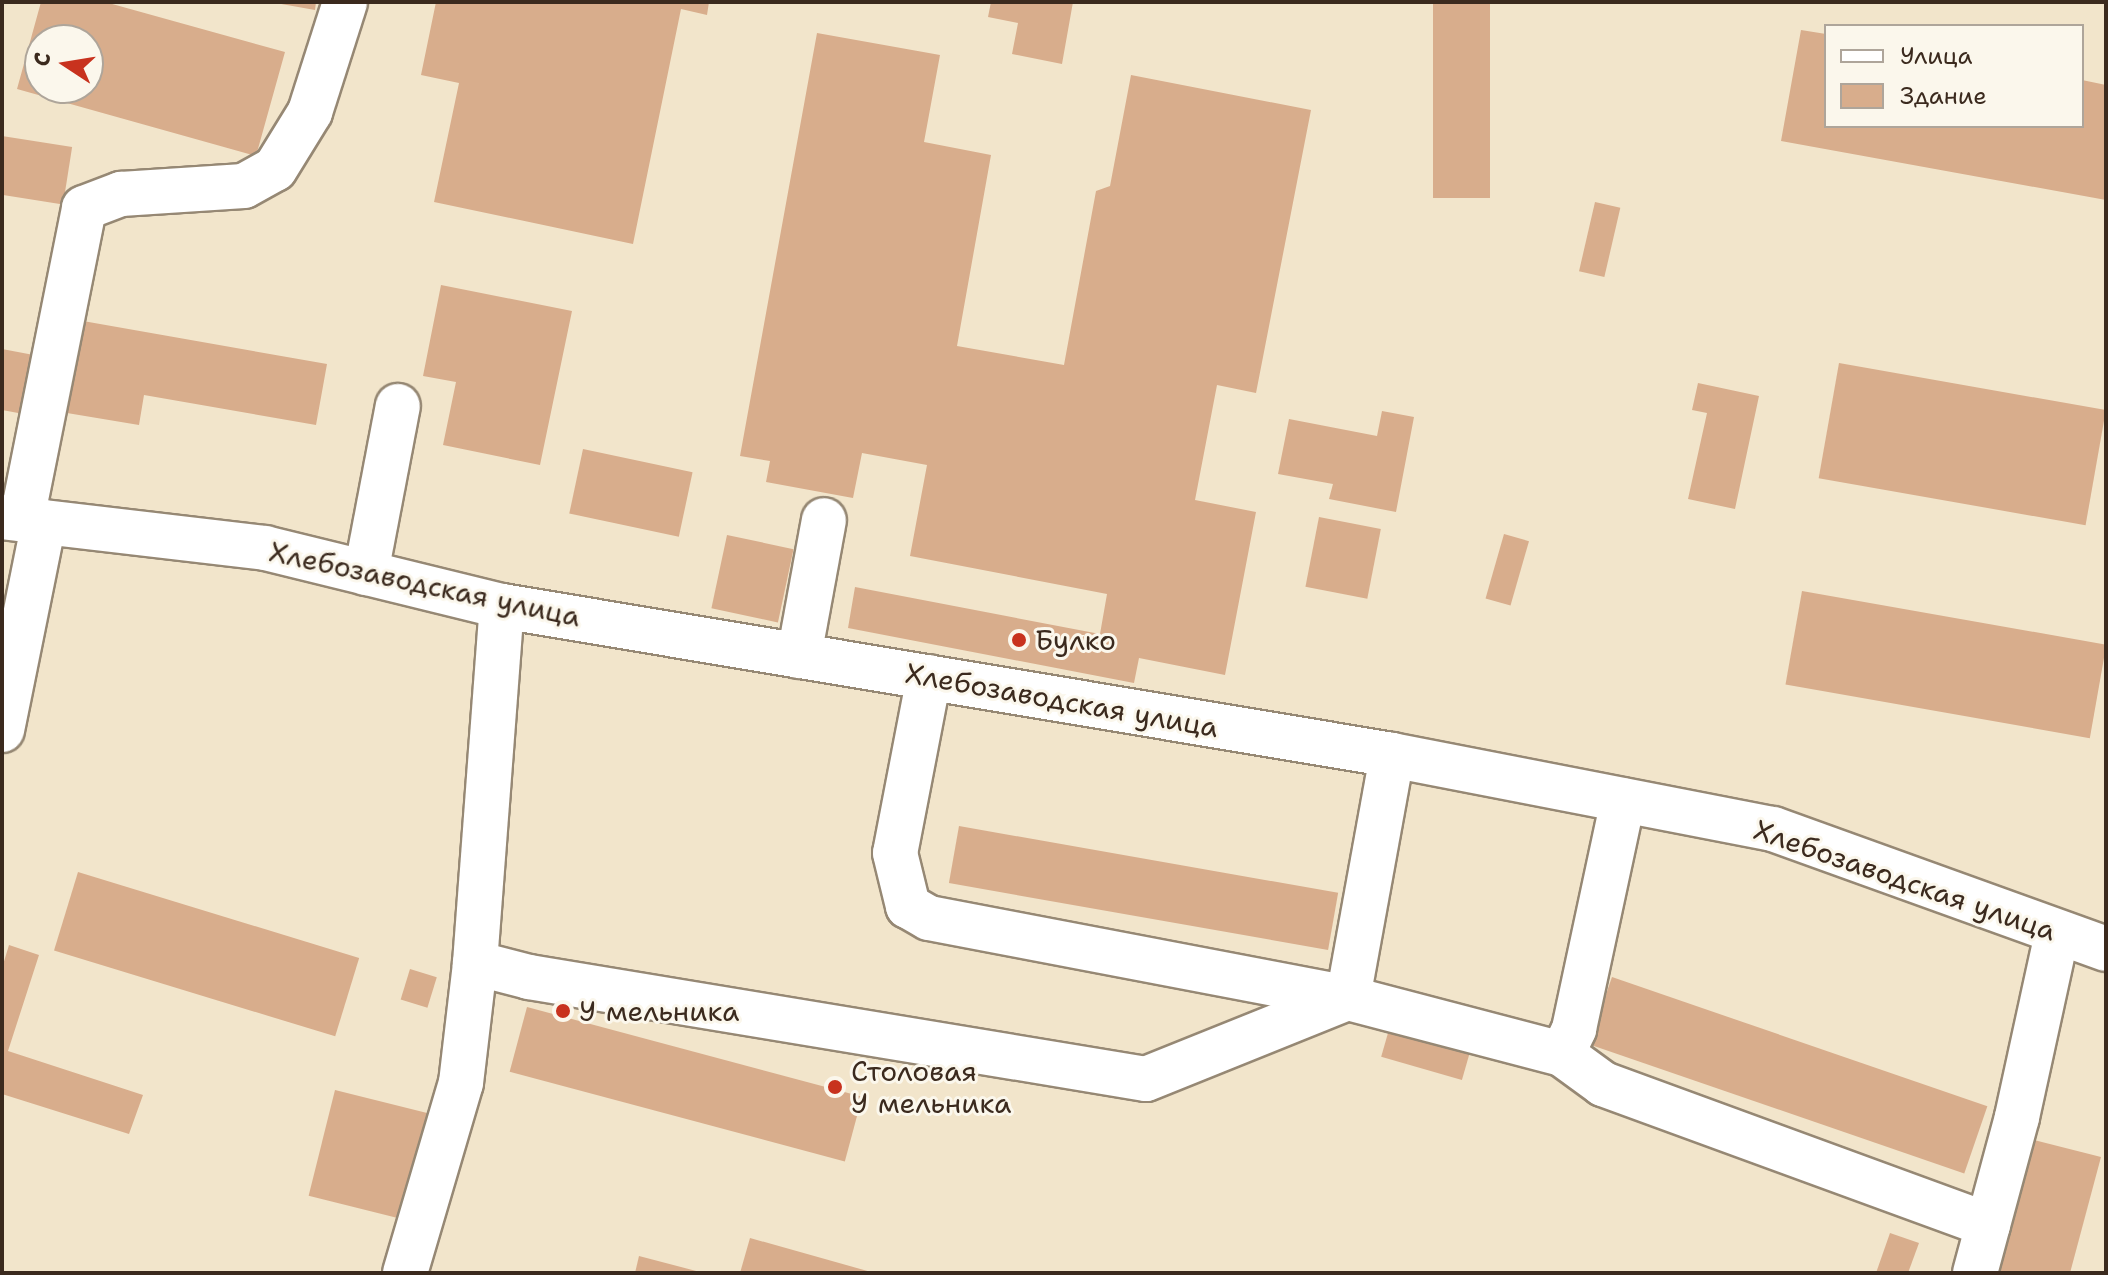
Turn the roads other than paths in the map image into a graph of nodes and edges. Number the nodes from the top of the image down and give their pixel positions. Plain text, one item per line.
1 (345, 2) edge
2 (398, 406) dead end
3 (23, 519) edge
4 (824, 520) dead end
5 (366, 573) junction
6 (502, 606) junction
7 (799, 656) junction
8 (929, 677) junction
9 (2, 730) edge
10 (1392, 755) junction
11 (1623, 800) junction
12 (2057, 933) junction
13 (2106, 949) edge
14 (475, 963) junction
15 (1348, 998) junction
16 (1562, 1054) junction
17 (1988, 1225) junction
18 (405, 1273) edge
19 (1975, 1273) edge

1 - 3 street
2 - 5 street
3 - 5 street, Хлебозаводская улица
3 - 9 street
4 - 7 street
5 - 6 street, Хлебозаводская улица
6 - 7 street, Хлебозаводская улица
6 - 14 street
7 - 8 street, Хлебозаводская улица
8 - 10 street, Хлебозаводская улица
8 - 15 street
10 - 11 street, Хлебозаводская улица
10 - 15 street
11 - 12 street, Хлебозаводская улица
11 - 16 street
12 - 13 street, Хлебозаводская улица
12 - 17 street
14 - 15 street
14 - 18 street
15 - 16 street
16 - 17 street
17 - 19 street

